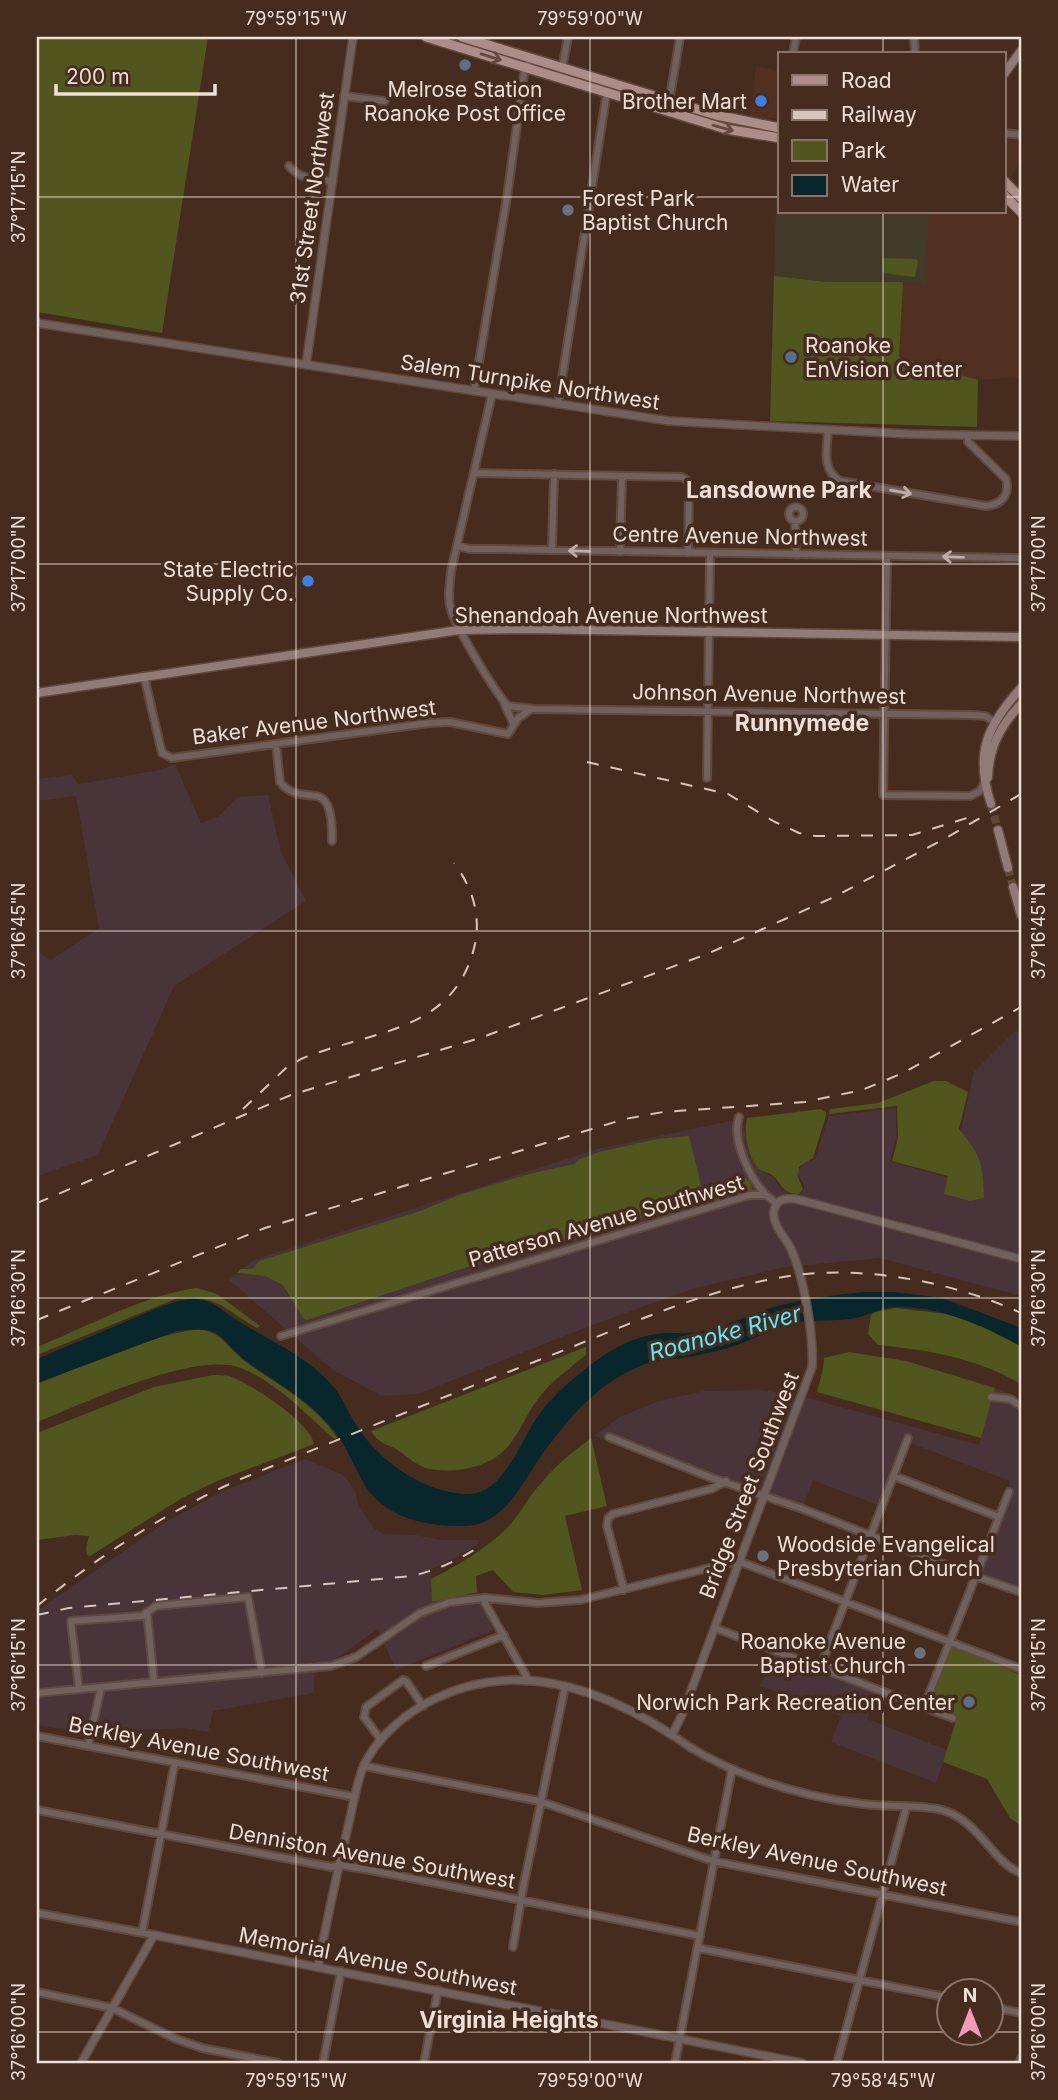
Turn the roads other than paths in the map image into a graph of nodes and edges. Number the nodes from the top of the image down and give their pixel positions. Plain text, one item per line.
1 (353, 37) edge
2 (426, 37) edge
3 (462, 37) edge
4 (568, 37) edge
5 (680, 37) edge
6 (1021, 51) edge
7 (528, 63) junction
8 (1006, 71) edge
9 (561, 73) junction
10 (608, 88) junction
11 (344, 96) junction
12 (385, 102) dead end
13 (669, 106) junction
14 (778, 128) edge
15 (778, 138) edge
16 (289, 166) dead end
17 (333, 181) junction
18 (1006, 183) edge
19 (1006, 197) edge
20 (1021, 198) edge
21 (1021, 212) edge
22 (37, 323) edge
23 (306, 365) junction
24 (474, 390) junction
25 (492, 394) junction
26 (558, 404) junction
27 (828, 430) junction
28 (968, 435) junction
29 (1021, 436) edge
30 (474, 473) junction
31 (554, 474) junction
32 (622, 476) junction
33 (795, 521) dead end
34 (458, 546) junction
35 (552, 550) junction
36 (621, 552) junction
37 (688, 553) junction
38 (710, 553) junction
39 (796, 555) junction
40 (887, 556) junction
41 (1021, 558) edge
42 (459, 630) junction
43 (708, 632) junction
44 (885, 635) junction
45 (1021, 637) edge
46 (144, 676) junction
47 (1021, 688) edge
48 (37, 693) edge
49 (500, 695) junction
50 (1021, 704) edge
51 (533, 709) junction
52 (707, 711) junction
53 (884, 713) junction
54 (994, 721) junction
55 (513, 723) junction
56 (1002, 727) junction
57 (276, 744) junction
58 (707, 778) dead end
59 (984, 783) junction
60 (998, 830) tunnel mouth
61 (332, 841) dead end
62 (1008, 868) tunnel mouth
63 (1013, 887) tunnel mouth
64 (1021, 915) edge
65 (739, 1117) dead end
66 (766, 1195) junction
67 (777, 1203) junction
68 (1021, 1259) edge
69 (281, 1336) dead end
70 (990, 1397) dead end
71 (1021, 1406) edge
72 (609, 1437) dead end
73 (908, 1438) dead end
74 (894, 1476) junction
75 (726, 1481) junction
76 (1009, 1492) dead end
77 (765, 1496) junction
78 (999, 1517) junction
79 (871, 1535) junction
80 (740, 1561) junction
81 (974, 1576) junction
82 (624, 1590) junction
83 (1021, 1592) edge
84 (485, 1598) junction
85 (846, 1601) junction
86 (147, 1612) junction
87 (715, 1628) junction
88 (504, 1635) junction
89 (950, 1641) junction
90 (426, 1666) dead end
91 (820, 1668) junction
92 (1021, 1669) edge
93 (262, 1673) junction
94 (529, 1681) junction
95 (154, 1682) junction
96 (565, 1687) junction
97 (101, 1688) junction
98 (79, 1689) junction
99 (37, 1693) edge
100 (423, 1706) junction
101 (924, 1707) junction
102 (953, 1718) dead end
103 (672, 1735) junction
104 (37, 1736) edge
105 (381, 1740) junction
106 (88, 1746) junction
107 (175, 1762) junction
108 (364, 1766) junction
109 (732, 1769) junction
110 (355, 1797) junction
111 (541, 1801) junction
112 (906, 1808) junction
113 (37, 1810) edge
114 (161, 1835) junction
115 (715, 1861) junction
116 (339, 1866) junction
117 (1021, 1873) edge
118 (883, 1894) junction
119 (522, 1900) junction
120 (37, 1913) edge
121 (1021, 1922) edge
122 (142, 1933) junction
123 (154, 1935) junction
124 (700, 1936) junction
125 (513, 1947) dead end
126 (698, 1948) junction
127 (318, 1967) junction
128 (341, 1971) junction
129 (860, 1980) junction
130 (438, 1990) junction
131 (37, 1992) edge
132 (936, 1995) edge
133 (112, 2008) junction
134 (679, 2039) junction
135 (1021, 2057) edge
136 (82, 2063) edge
137 (278, 2063) edge
138 (323, 2063) edge
139 (424, 2063) edge
140 (675, 2063) edge
141 (802, 2063) edge
142 (837, 2063) edge
143 (1020, 2063) edge

1 - 11 street, 31st Street Northwest
2 -> 7 main road
3 - 7 main road
4 - 9 street
5 - 13 street
6 - 8 main road
7 - 9 main road
7 - 24 street
9 - 10 main road
10 - 13 main road
10 - 26 street
11 - 12 street
11 - 17 street, 31st Street Northwest
13 - 14 main road
13 -> 15 main road
16 - 17 street
17 - 23 street, 31st Street Northwest
18 - 20 main road
19 - 21 main road
22 - 23 street, Salem Turnpike Northwest
23 - 24 street, Salem Turnpike Northwest
24 - 25 street, Salem Turnpike Northwest
25 - 26 street, Salem Turnpike Northwest
25 - 30 street
26 - 27 street, Salem Turnpike Northwest
27 - 28 street, Salem Turnpike Northwest
27 -> 28 street
28 - 29 street, Salem Turnpike Northwest
30 - 31 street
30 - 34 street
31 - 32 street
31 - 35 street
32 - 36 street
32 - 37 street
33 - 39 street
34 - 35 street, Centre Avenue Northwest
34 - 42 street
36 -> 35 street, Centre Avenue Northwest
36 - 37 street, Centre Avenue Northwest
37 - 38 street, Centre Avenue Northwest
38 - 39 street, Centre Avenue Northwest
38 - 43 street
39 - 40 street, Centre Avenue Northwest
41 -> 40 street, Centre Avenue Northwest
40 - 44 street
42 - 43 main road, Shenandoah Avenue Northwest
42 - 46 main road, Shenandoah Avenue Northwest
42 - 49 street
43 - 44 main road, Shenandoah Avenue Northwest
43 - 52 street
44 - 45 main road, Shenandoah Avenue Northwest
44 - 53 street
46 - 48 main road, Shenandoah Avenue Northwest
46 - 57 street, Baker Avenue Northwest
47 - 54 main road
49 - 51 street, Johnson Avenue Northwest
49 - 55 street
50 - 56 main road
51 - 52 street, Johnson Avenue Northwest
51 - 55 street
52 - 53 street, Johnson Avenue Northwest
52 - 58 street
53 - 54 street, Johnson Avenue Northwest
53 - 59 street
54 - 56 street, Johnson Avenue Northwest
54 - 59 main road
55 - 57 street, Baker Avenue Northwest
56 - 59 main road
57 - 61 street
60 - 62 main road
63 - 64 main road
65 - 66 street
66 - 67 street, Patterson Avenue Southwest
66 - 69 street, Patterson Avenue Southwest
67 - 68 street
67 - 77 street, Bridge Street Southwest
70 - 71 street
72 - 75 street
73 - 74 street
74 - 78 street
74 - 79 street
75 - 77 street
75 - 82 street
76 - 78 street
77 - 79 street
77 - 80 street, Bridge Street Southwest
78 - 81 street
79 - 81 street
79 - 85 street
80 - 82 street
80 - 85 street
80 - 87 street, Bridge Street Southwest
81 - 83 street
81 - 89 street
82 - 84 street
84 - 88 street
84 - 93 street
85 - 89 street
85 - 91 street
86 - 93 street
86 - 95 street
86 - 98 street
87 - 91 street
87 - 103 street, Bridge Street Southwest
88 - 90 street
88 - 94 street
89 - 92 street
89 - 101 street
91 - 101 street
93 - 95 street
94 - 96 street
94 - 100 street
95 - 97 street
96 - 103 street
96 - 111 street
97 - 98 street
97 - 106 street
98 - 99 street
100 - 105 street
100 - 105 street
101 - 102 street
103 - 109 street
104 - 106 street, Berkley Avenue Southwest
105 - 108 street
106 - 107 street, Berkley Avenue Southwest
107 - 110 street, Berkley Avenue Southwest
107 - 114 street
108 - 110 street
108 - 111 street, Berkley Avenue Southwest
109 - 112 street
109 - 115 street
110 - 116 street
111 - 115 street, Berkley Avenue Southwest
111 - 119 street
112 - 117 street
112 - 118 street
113 - 114 street, Denniston Avenue Southwest
114 - 116 street, Denniston Avenue Southwest
114 - 122 street
115 - 118 street, Berkley Avenue Southwest
115 - 124 street
116 - 119 street, Denniston Avenue Southwest
116 - 127 street
118 - 121 street, Berkley Avenue Southwest
118 - 129 street
119 - 124 street, Denniston Avenue Southwest
119 - 125 street
120 - 122 street
122 - 123 street
123 - 127 street, Memorial Avenue Southwest
123 - 133 street
124 - 126 street
126 - 129 street
126 - 134 street
127 - 128 street, Memorial Avenue Southwest
128 - 130 street, Memorial Avenue Southwest
128 - 138 street
129 - 132 street
129 - 142 street
130 - 134 street, Memorial Avenue Southwest
130 - 139 street
131 - 133 street
133 - 136 street
133 - 137 street
134 - 140 street
134 - 141 street, Memorial Avenue Southwest
135 - 143 street

